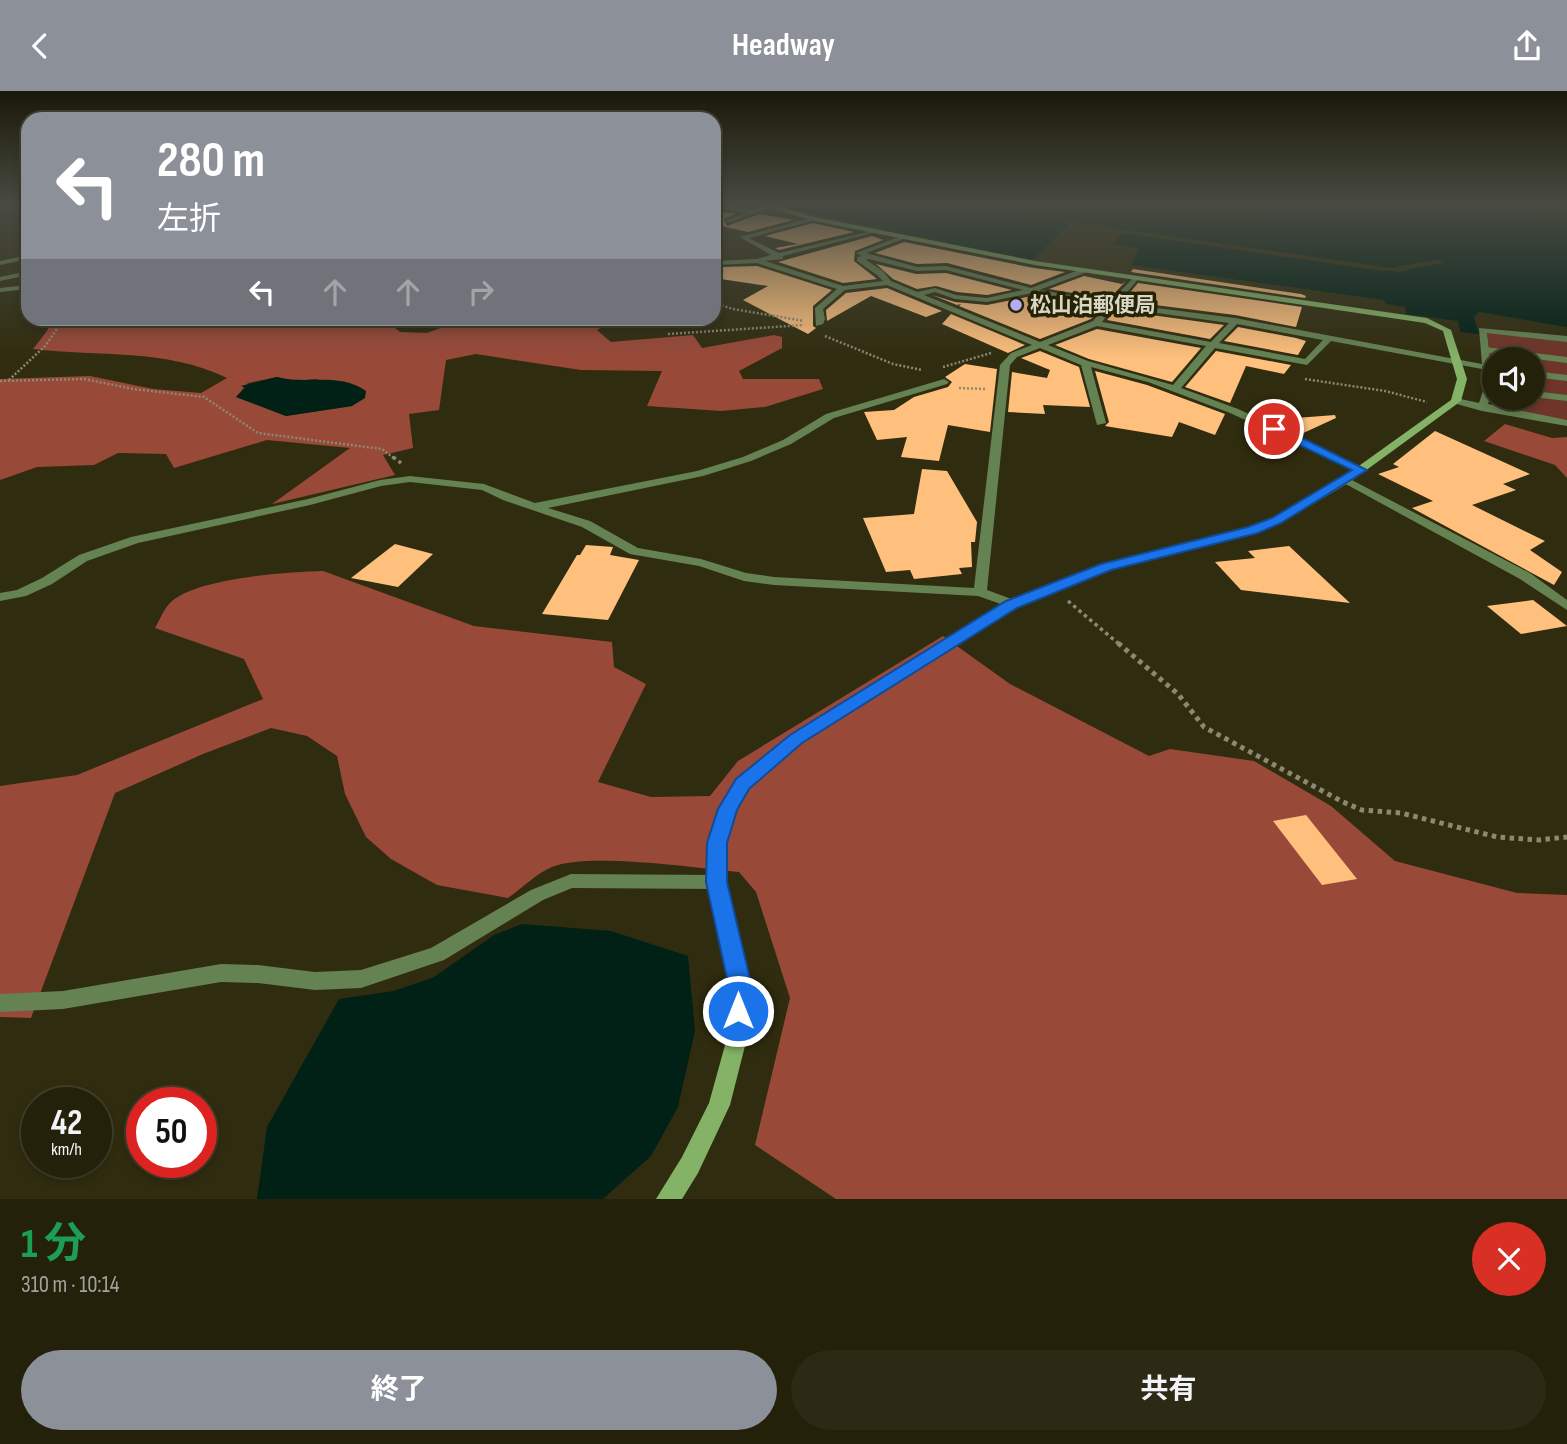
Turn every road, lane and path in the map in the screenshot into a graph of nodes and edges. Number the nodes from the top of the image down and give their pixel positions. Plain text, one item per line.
1 (779, 256) joint
2 (866, 256) edge
3 (994, 256) edge
4 (869, 257) junction
5 (21, 260) edge
6 (757, 261) junction
7 (721, 263) edge
8 (21, 264) edge
9 (0, 268) edge
10 (21, 270) edge
11 (810, 270) dead end
12 (1084, 270) junction
13 (21, 273) edge
14 (1136, 278) junction
15 (0, 279) edge
16 (888, 283) junction
17 (21, 288) edge
18 (843, 288) junction
19 (1035, 289) junction
20 (0, 290) edge
21 (918, 294) junction
22 (1113, 304) junction
23 (721, 305) edge
24 (1235, 321) junction
25 (1096, 323) junction
26 (819, 324) junction
27 (59, 326) edge
28 (1016, 333) junction
29 (668, 334) dead end
30 (1329, 338) junction
31 (1567, 339) edge
32 (1042, 344) junction
33 (1213, 344) junction
34 (1485, 347) edge
35 (1545, 357) edge
36 (1567, 360) edge
37 (1307, 362) junction
38 (1085, 363) junction
39 (1464, 364) junction
40 (1482, 367) edge
41 (937, 372) junction
42 (1545, 375) edge
43 (1567, 378) edge
44 (9, 380) junction
45 (0, 381) edge
46 (944, 382) junction
47 (1175, 388) junction
48 (1004, 389) junction
49 (1545, 395) edge
50 (1567, 398) edge
51 (1452, 404) junction
52 (1482, 408) edge
53 (1493, 410) edge
54 (1101, 423) dead end
55 (1567, 423) edge
56 (1361, 470) junction
57 (410, 479) junction
58 (1346, 480) junction
59 (533, 507) junction
60 (1052, 586) junction
61 (980, 592) junction
62 (0, 597) edge
63 (1012, 604) junction
64 (1567, 606) edge
65 (1567, 837) edge
66 (717, 882) junction
67 (0, 1003) edge
68 (668, 1199) edge

1 - 6 street
1 - 11 street
2 - 4 street
3 - 12 main road
4 - 16 street
4 - 19 street
5 - 9 street
6 - 7 street
6 - 18 street
8 - 9 street
9 - 10 street
12 - 14 main road
12 - 19 street
13 - 15 street
14 - 22 street
14 - 39 main road
16 - 18 street
16 - 21 street
17 - 20 street
18 - 26 street
19 - 21 street
19 - 22 street
21 - 28 street
22 - 24 street
22 - 25 street
23 - 26 path
24 - 30 street
24 - 33 street
25 - 32 street
25 - 33 street
26 - 29 path
26 - 41 path
27 - 44 path
28 - 32 street
28 - 41 path
30 - 37 street
30 - 39 street
31 - 34 street
32 - 38 street
32 - 48 street
33 - 37 street
33 - 47 street
35 - 36 street
37 - 51 path
38 - 47 street
38 - 54 street
39 - 40 street
39 - 51 main road
41 - 46 path
42 - 43 street
44 - 45 path
44 - 57 path
46 - 48 path
46 - 59 street
47 - 56 street
48 - 61 street
49 - 50 street
51 - 52 street
51 - 56 main road
53 - 55 street
56 - 58 main road
57 - 59 street
57 - 62 street
58 - 60 main road
58 - 64 street
59 - 61 street
60 - 63 main road
60 - 65 path
61 - 63 street
63 - 66 main road
66 - 67 street
66 - 68 main road

